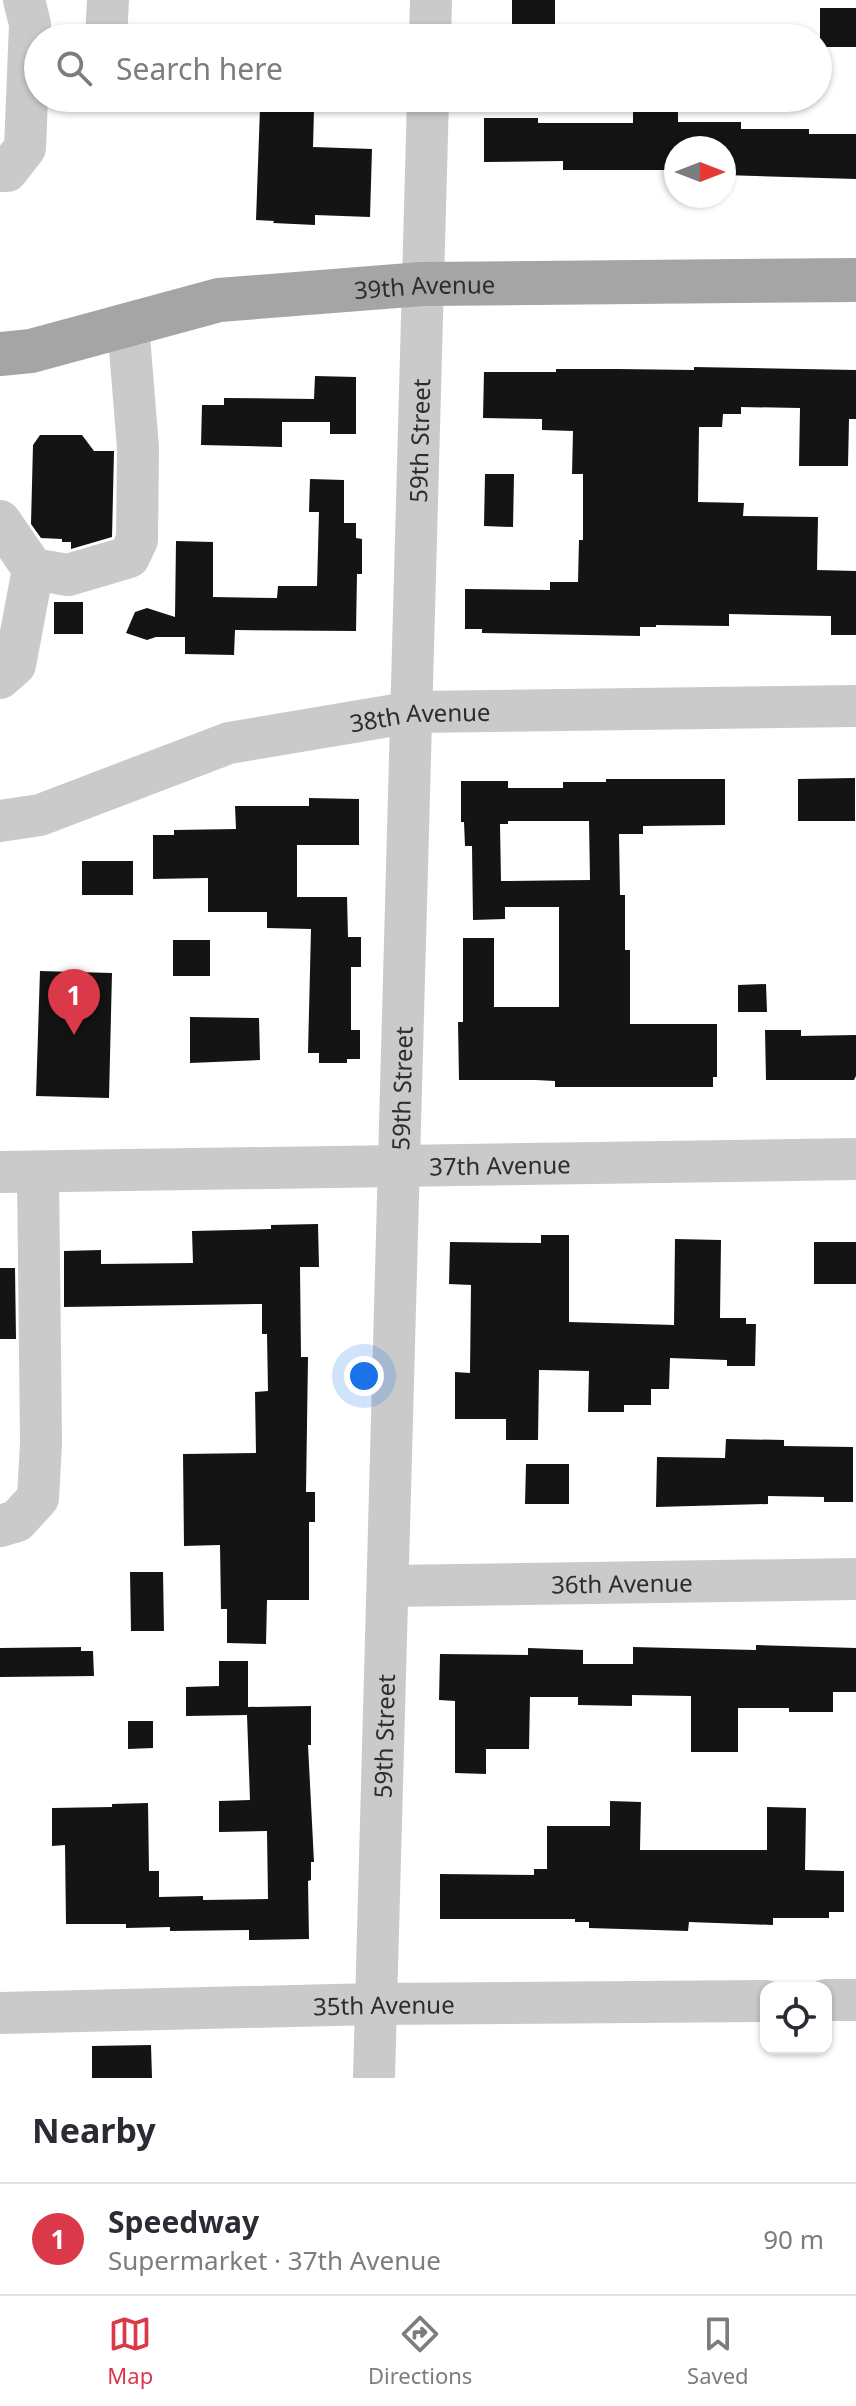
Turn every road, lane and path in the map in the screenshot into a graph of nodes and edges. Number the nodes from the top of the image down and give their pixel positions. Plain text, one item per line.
1 (24, 0) edge
2 (108, 0) edge
3 (431, 0) edge
4 (30, 24) edge
5 (107, 24) edge
6 (430, 24) edge
7 (26, 112) edge
8 (428, 112) edge
9 (0, 171) edge
10 (856, 280) edge
11 (422, 284) junction
12 (128, 324) junction
13 (0, 354) edge
14 (0, 521) edge
15 (33, 569) junction
16 (0, 678) edge
17 (856, 706) edge
18 (413, 712) junction
19 (0, 821) edge
20 (856, 1159) edge
21 (401, 1168) junction
22 (19, 1172) edge
23 (0, 1526) edge
24 (856, 1579) edge
25 (388, 1586) junction
26 (832, 2000) edge
27 (856, 2000) edge
28 (760, 2001) edge
29 (375, 2004) junction
30 (0, 2013) edge
31 (374, 2078) edge

1 - 4 street
2 - 5 street
3 - 6 street
7 - 9 street
8 - 11 street, 59th Street
10 - 11 main road, 39th Avenue
11 - 12 main road, 39th Avenue
11 - 18 street, 59th Street
12 - 13 main road, 39th Avenue
12 - 15 street
14 - 15 street
15 - 16 street
17 - 18 street, 38th Avenue
18 - 19 street, 38th Avenue
18 - 21 street, 59th Street
20 - 21 street, 37th Avenue
21 - 22 street, 37th Avenue
21 - 25 street, 59th Street
22 - 23 street
24 - 25 street, 36th Avenue
25 - 29 street, 59th Street
26 - 27 street
28 - 29 street, 35th Avenue
29 - 30 street, 35th Avenue
29 - 31 street, 59th Street

